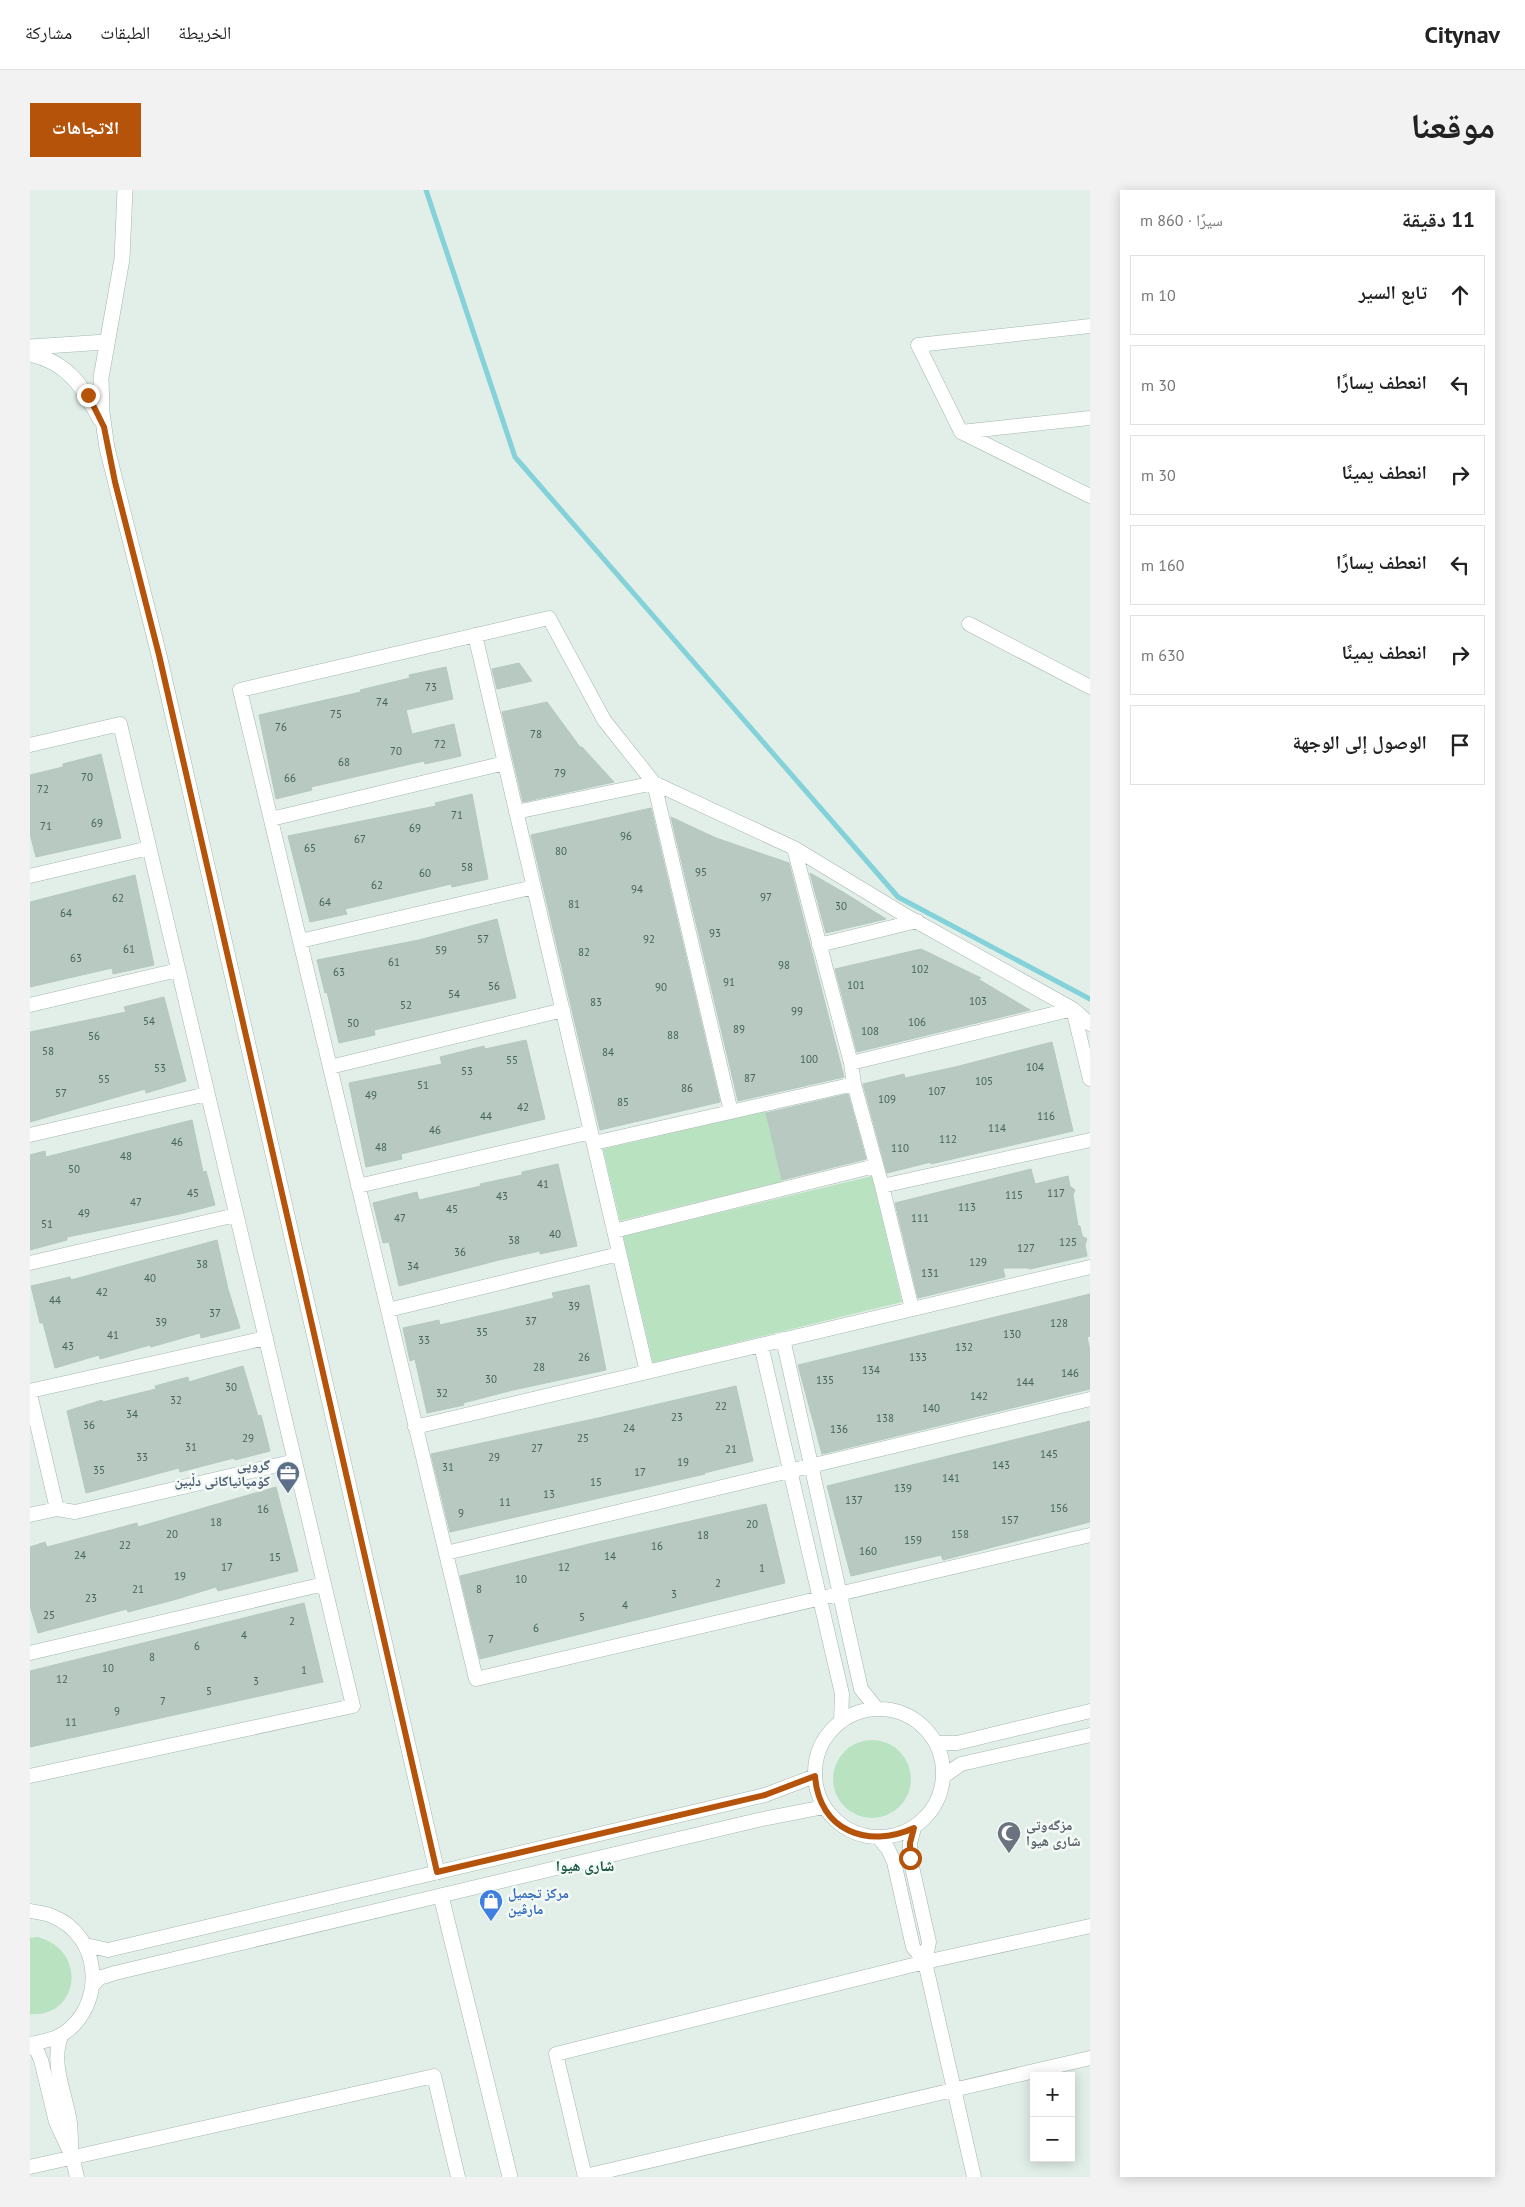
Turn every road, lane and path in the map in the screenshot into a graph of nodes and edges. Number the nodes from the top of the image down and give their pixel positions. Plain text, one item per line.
1 (126, 190) edge
2 (1090, 326) edge
3 (106, 342) junction
4 (30, 348) edge
5 (30, 354) edge
6 (1090, 418) edge
7 (104, 427) junction
8 (961, 432) junction
9 (1090, 496) edge
10 (970, 624) dead end
11 (475, 635) junction
12 (1090, 688) edge
13 (30, 745) edge
14 (505, 763) junction
15 (654, 783) junction
16 (516, 812) junction
17 (271, 819) junction
18 (149, 848) junction
19 (794, 848) junction
20 (30, 876) edge
21 (534, 887) junction
22 (917, 921) junction
23 (300, 941) junction
24 (819, 944) junction
25 (178, 970) junction
26 (30, 1005) edge
27 (1073, 1009) junction
28 (563, 1010) junction
29 (1090, 1024) edge
30 (851, 1063) junction
31 (330, 1066) junction
32 (1090, 1079) edge
33 (854, 1084) junction
34 (207, 1094) junction
35 (730, 1112) junction
36 (30, 1135) edge
37 (592, 1138) junction
38 (1090, 1140) edge
39 (875, 1166) junction
40 (358, 1186) junction
41 (882, 1186) junction
42 (236, 1215) junction
43 (614, 1231) junction
44 (620, 1254) junction
45 (30, 1263) edge
46 (1090, 1267) edge
47 (912, 1309) junction
48 (388, 1310) junction
49 (266, 1338) junction
50 (783, 1339) junction
51 (761, 1345) junction
52 (647, 1372) junction
53 (30, 1393) edge
54 (1090, 1399) edge
55 (415, 1426) junction
56 (295, 1461) junction
57 (812, 1467) junction
58 (790, 1472) junction
59 (57, 1509) junction
60 (30, 1515) edge
61 (1090, 1535) edge
62 (446, 1553) junction
63 (324, 1584) junction
64 (840, 1595) junction
65 (820, 1600) junction
66 (30, 1653) edge
67 (877, 1709) junction
68 (1090, 1711) edge
69 (841, 1721) junction
70 (1090, 1735) edge
71 (936, 1743) junction
72 (957, 1743) junction
73 (961, 1764) junction
74 (30, 1776) edge
75 (815, 1776) junction
76 (944, 1776) junction
77 (824, 1807) junction
78 (914, 1828) junction
79 (879, 1838) junction
80 (437, 1872) junction
81 (440, 1896) junction
82 (30, 1911) edge
83 (1090, 1926) edge
84 (86, 1945) junction
85 (925, 1962) junction
86 (94, 1984) junction
87 (62, 2034) junction
88 (30, 2045) edge
89 (1090, 2058) edge
90 (954, 2090) junction
91 (72, 2156) junction
92 (30, 2167) edge
93 (585, 2176) edge
94 (78, 2177) edge
95 (458, 2177) edge
96 (510, 2177) edge
97 (974, 2177) edge

1 - 3 street
2 - 8 street
3 - 4 street
3 - 7 street
5 - 7 street
6 - 8 street
7 - 80 street
8 - 9 street
10 - 12 street
11 - 14 street
11 - 15 street
11 - 17 street
13 - 18 street
14 - 16 street
14 - 17 street
15 - 16 street
15 - 19 street
15 - 35 street
16 - 21 street
17 - 23 street
18 - 20 street
18 - 25 street
19 - 22 street
19 - 24 street
21 - 23 street
21 - 28 street
22 - 24 street
22 - 27 street
23 - 31 street
24 - 30 street
25 - 26 street
25 - 34 street
27 - 29 street
27 - 30 street
27 - 32 street
28 - 31 street
28 - 37 street
30 - 33 street
31 - 40 street
33 - 35 street
33 - 39 street
34 - 36 street
34 - 42 street
35 - 37 street
37 - 40 street
37 - 43 street
38 - 41 street
39 - 41 street
39 - 43 street
40 - 48 street
41 - 47 street
42 - 45 street
42 - 49 street
43 - 44 street
44 - 48 street
44 - 52 street
46 - 47 street
47 - 50 street
48 - 55 street
49 - 53 street
49 - 56 street
50 - 51 street
50 - 57 street
51 - 52 street
51 - 58 street
52 - 55 street
53 - 59 street
54 - 57 street
55 - 62 street
56 - 59 street
56 - 63 street
57 - 58 street
57 - 64 street
58 - 62 street
58 - 65 street
59 - 60 street
61 - 64 street
62 - 65 street
63 - 66 street
63 - 74 street
64 - 65 street
64 - 67 street
65 - 69 street
67 - 69 street
67 - 71 street
68 - 72 street
69 - 75 street
70 - 73 street
71 - 72 street
71 - 76 street
72 - 73 street
73 - 76 street
75 - 77 street
75 - 80 street
76 - 78 street
77 - 79 street
77 - 81 street
78 - 79 street
78 - 85 street
79 - 85 street
80 - 84 street
81 - 86 street
81 - 96 street
82 - 84 street
83 - 85 street
84 - 86 street
85 - 90 street
85 - 93 street
86 - 87 street
87 - 88 street
87 - 91 street
88 - 91 street
89 - 90 street
90 - 93 street
90 - 97 street
91 - 92 street
91 - 94 street
91 - 95 street

